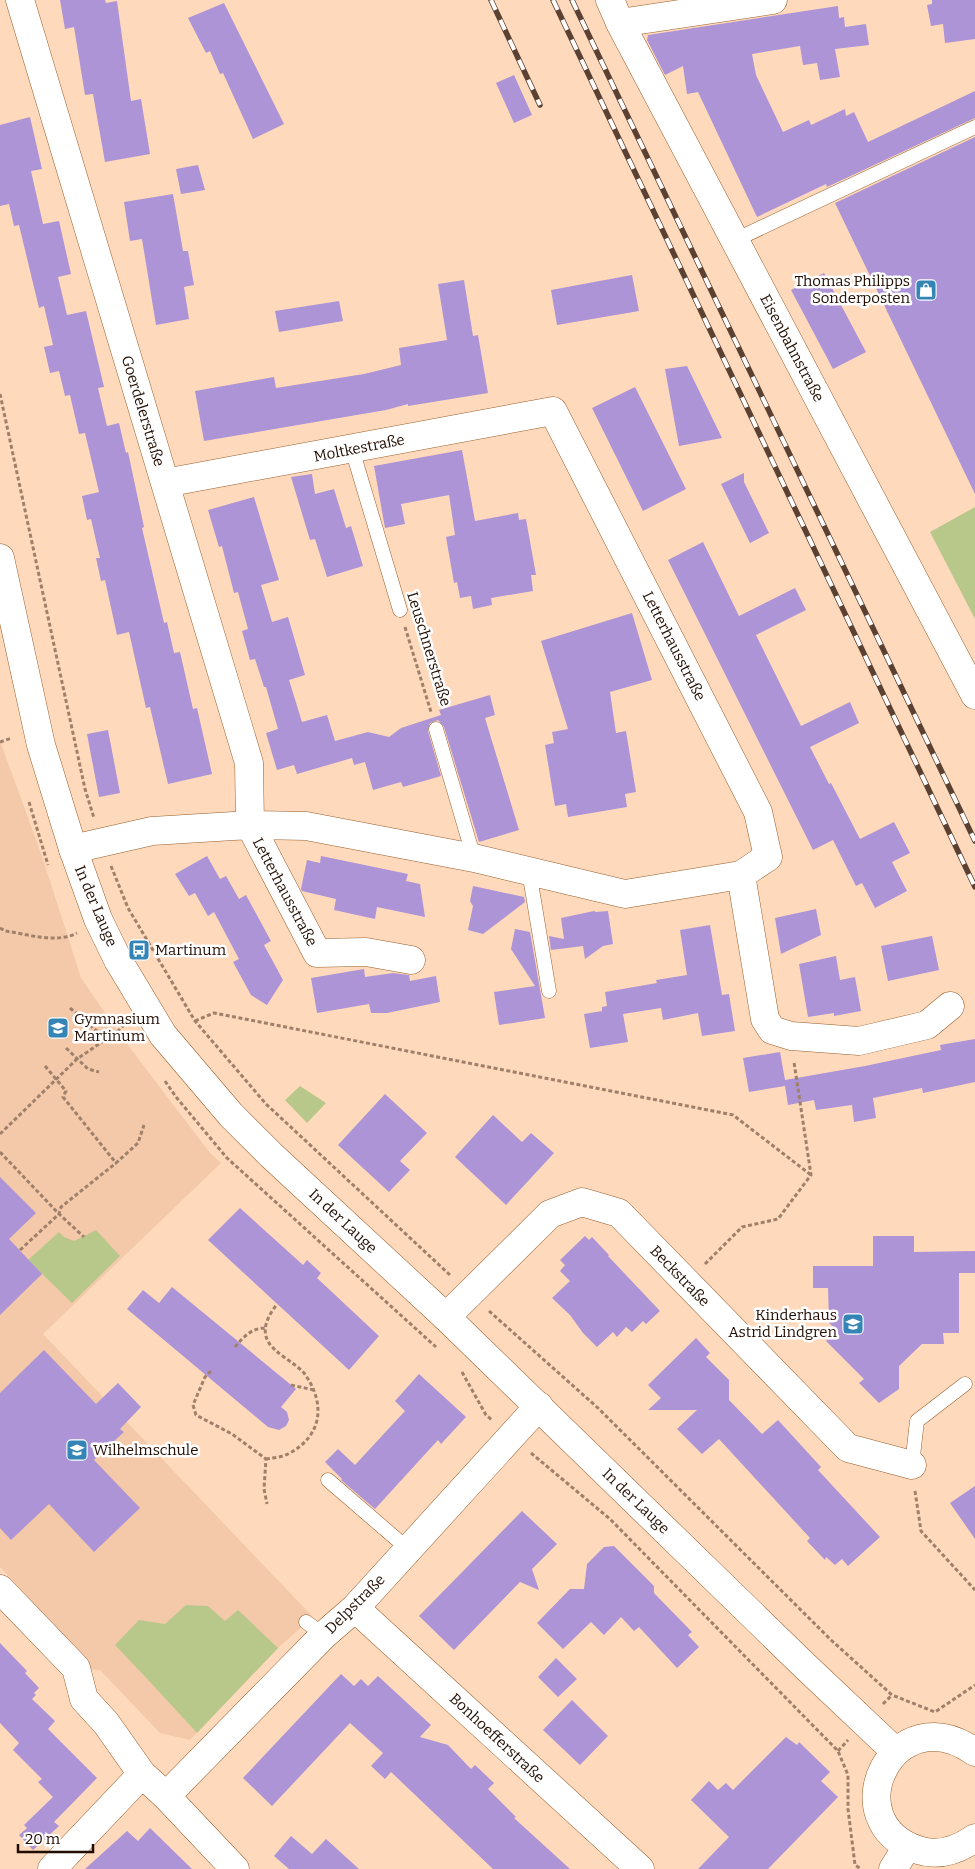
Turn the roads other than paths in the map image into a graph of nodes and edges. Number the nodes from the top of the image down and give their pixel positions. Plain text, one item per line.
1 (20, 0) edge
2 (774, 0) edge
3 (615, 12) edge
4 (975, 127) edge
5 (735, 240) junction
6 (553, 411) joint
7 (352, 449) junction
8 (165, 484) junction
9 (0, 558) edge
10 (400, 610) road end
11 (975, 695) edge
12 (436, 729) road end
13 (250, 825) junction
14 (73, 849) junction
15 (474, 858) junction
16 (529, 871) junction
17 (741, 875) junction
18 (412, 960) dead end
19 (549, 991) dead end
20 (950, 1006) dead end
21 (446, 1317) junction
22 (964, 1384) dead end
23 (539, 1406) junction
24 (912, 1465) joint
25 (328, 1480) dead end
26 (408, 1549) junction
27 (6, 1587) edge
28 (355, 1608) junction
29 (896, 1752) junction
30 (975, 1752) edge
31 (142, 1774) junction
32 (166, 1796) junction
33 (975, 1838) edge
34 (908, 1846) junction
35 (52, 1869) edge
36 (234, 1869) edge
37 (640, 1869) edge
38 (893, 1869) edge

1 - 8 street, Goerdelerstraße
2 - 3 street
3 - 5 street, Eisenbahnstraße
4 - 5 lane
5 - 11 street, Eisenbahnstraße
6 - 7 street, Moltkestraße
6 - 17 street, Letterhausstraße
7 - 8 street, Moltkestraße
7 - 10 lane, Leuschnerstraße
8 - 13 street, Goerdelerstraße
9 - 14 street, In der Lauge
12 - 15 lane, Leuschnerstraße
13 - 14 street, Letterhausstraße
13 - 15 street, Letterhausstraße
13 - 18 street, Letterhausstraße
14 - 21 street, In der Lauge
15 - 16 street, Letterhausstraße
16 - 17 street, Letterhausstraße
16 - 19 lane
17 - 20 street
21 - 23 street, In der Lauge
21 - 24 street, Beckstraße
22 - 24 lane
23 - 26 street, Delpstraße
23 - 29 street, In der Lauge
25 - 26 lane
26 - 28 street, Delpstraße
27 - 31 street
28 - 32 street, Delpstraße
28 - 37 street, Bonhoefferstraße
29 - 30 street
29 - 34 street
31 - 32 street
31 - 35 street
32 - 36 street
33 - 34 street
34 - 38 street

